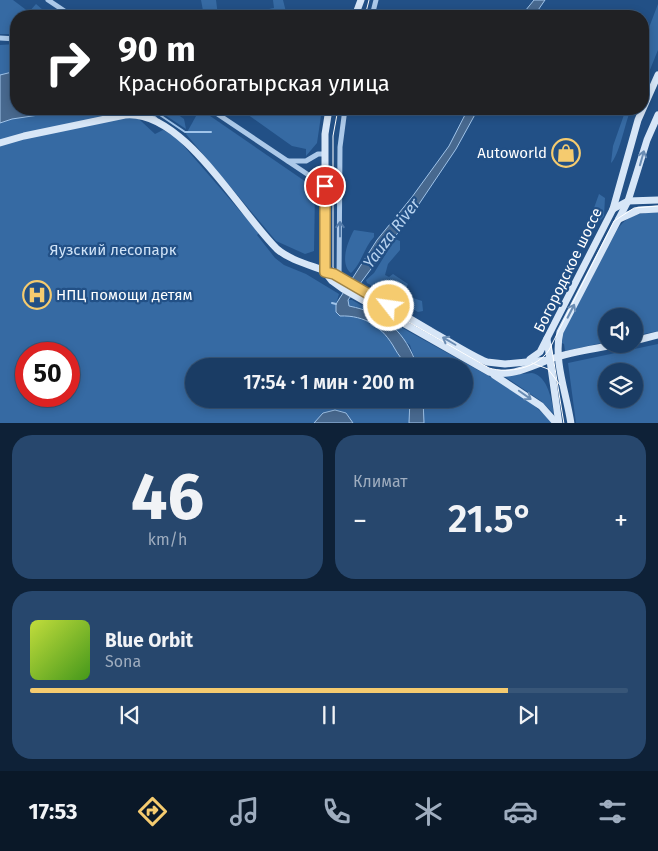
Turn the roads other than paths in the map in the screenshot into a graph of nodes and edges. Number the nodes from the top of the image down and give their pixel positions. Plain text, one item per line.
1 (48, 0) edge
2 (63, 10) edge
3 (658, 75) edge
4 (649, 95) edge
5 (150, 115) edge
6 (219, 115) edge
7 (329, 115) edge
8 (344, 115) edge
9 (640, 115) edge
10 (658, 116) edge
11 (157, 120) junction
12 (0, 143) edge
13 (325, 154) junction
14 (287, 161) junction
15 (325, 186) junction
16 (658, 200) edge
17 (628, 202) junction
18 (613, 209) junction
19 (658, 209) edge
20 (619, 219) junction
21 (325, 272) junction
22 (341, 283) junction
23 (658, 335) edge
24 (643, 338) edge
25 (547, 339) junction
26 (598, 349) edge
27 (559, 357) junction
28 (548, 360) junction
29 (526, 361) junction
30 (489, 372) junction
31 (557, 423) edge
32 (558, 423) edge
33 (571, 423) edge

1 - 2 street
3 - 4 main road
5 - 11 street
6 - 14 street
7 - 13 main road
22 -> 8 street
9 - 18 main road
17 -> 10 main road
11 - 12 main road
11 - 21 main road
13 - 14 street
13 - 15 main road
14 - 15 street
15 - 21 main road
16 - 17 main road, Богородское шоссе
17 - 18 main road, Богородское шоссе
17 - 20 main road
18 - 25 main road, Богородское шоссе
19 - 20 main road, Богородское шоссе
27 -> 20 main road, Богородское шоссе
21 - 22 main road
29 -> 22 main road
22 - 30 main road
23 - 24 main road
25 - 28 main road, Богородское шоссе
25 - 29 main road
26 - 27 main road
27 - 28 main road
27 - 33 main road, Богородское шоссе
28 - 29 main road
28 - 30 main road
28 - 32 main road, Богородское шоссе
30 -> 31 main road

